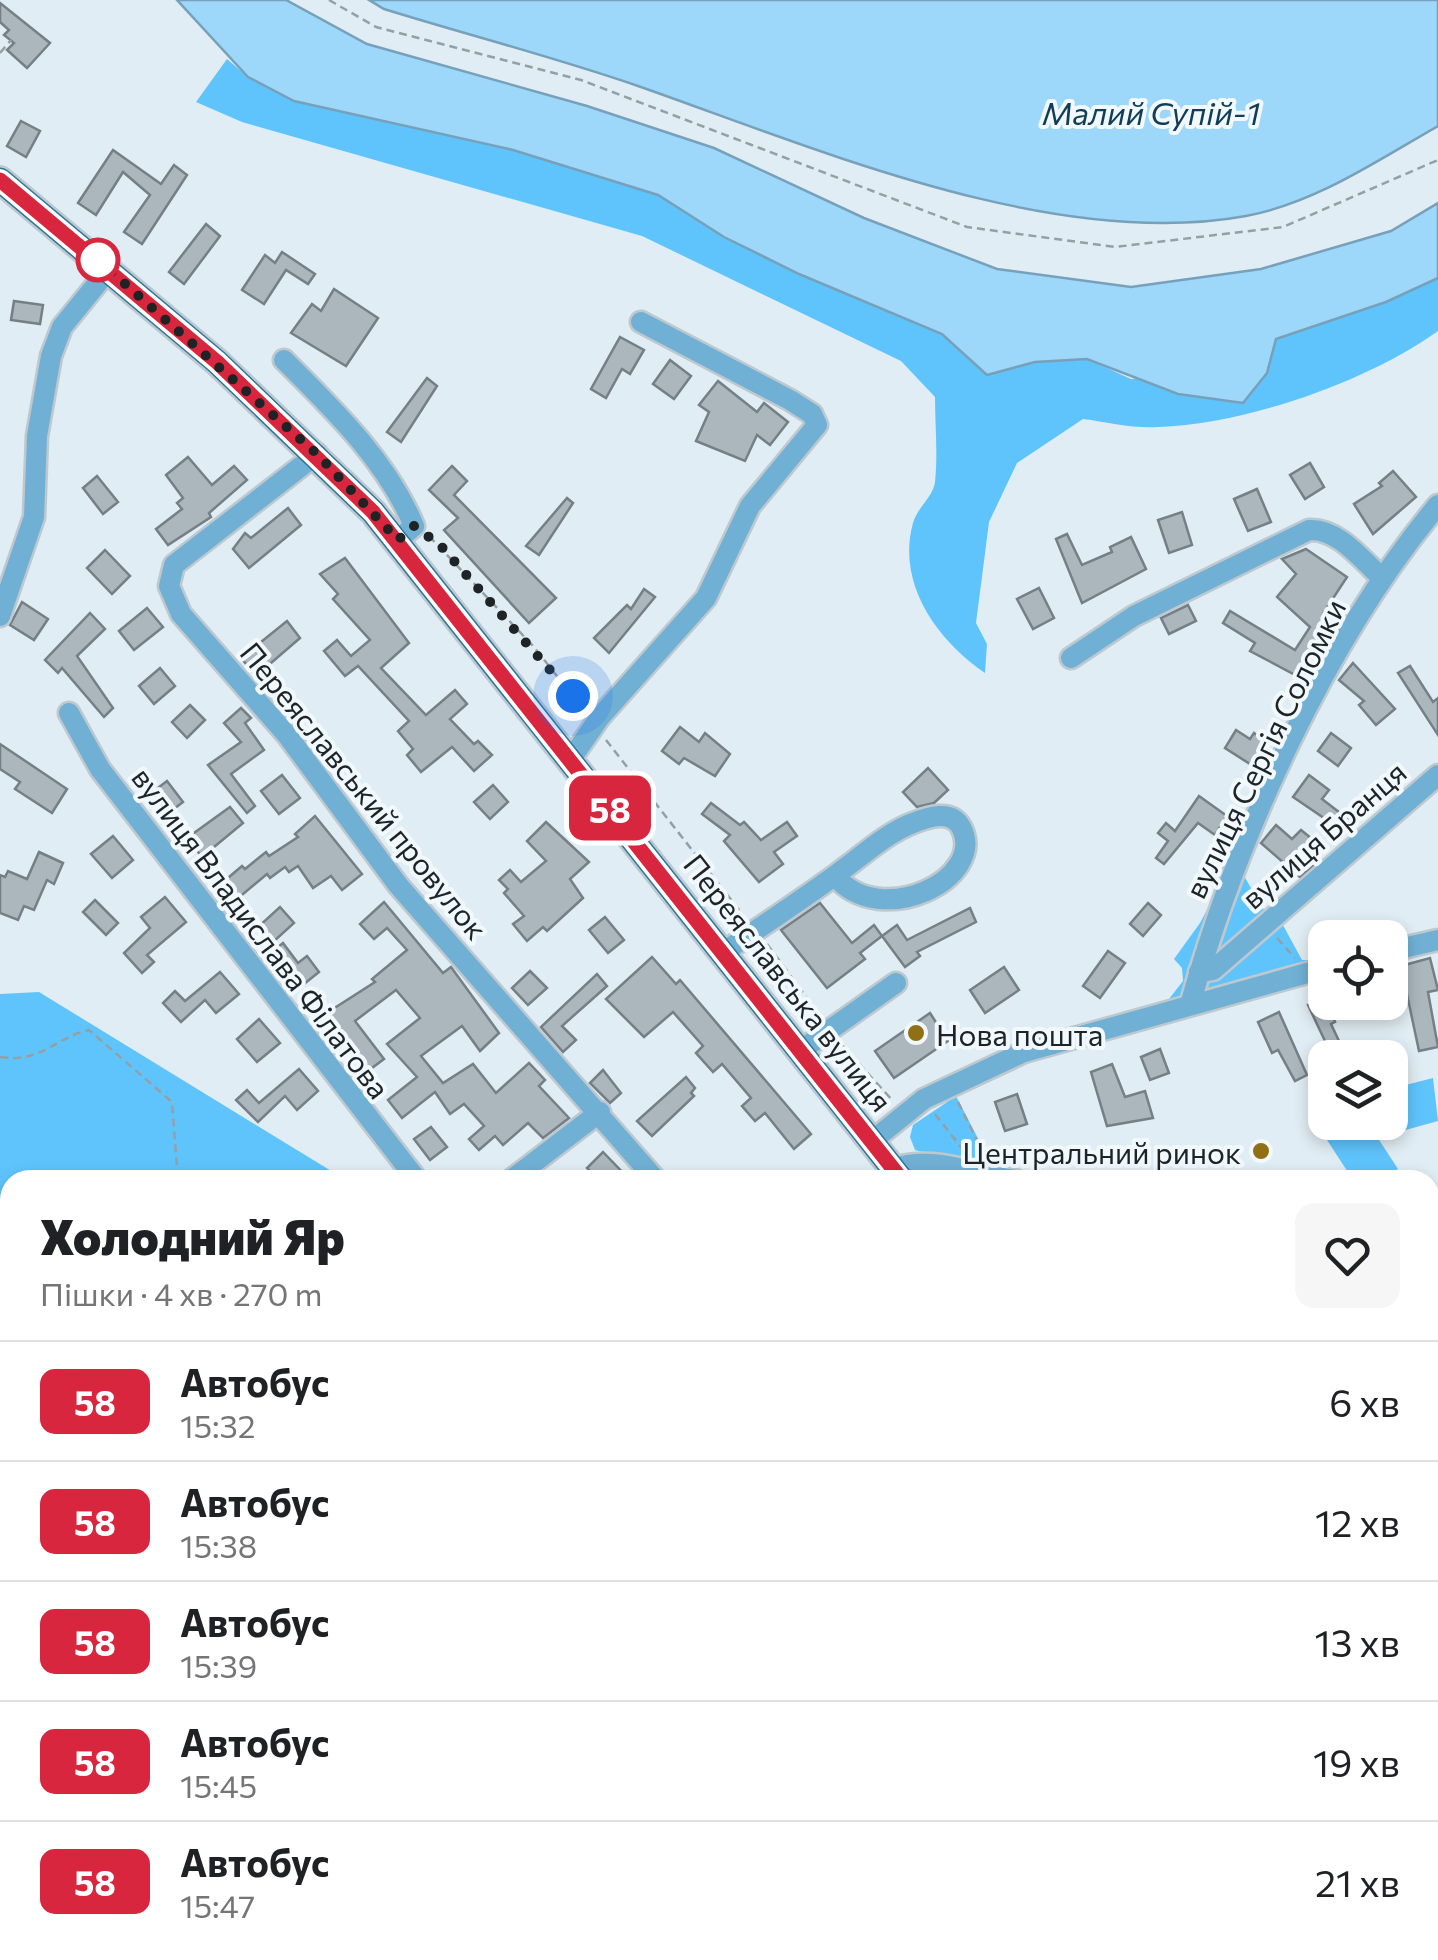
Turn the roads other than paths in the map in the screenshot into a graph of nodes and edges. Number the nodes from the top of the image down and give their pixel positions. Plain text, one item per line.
1 (0, 180) edge
2 (108, 269) junction
3 (641, 322) dead end
4 (284, 360) dead end
5 (317, 454) junction
6 (1438, 505) edge
7 (406, 533) junction
8 (1382, 578) junction
9 (0, 616) edge
10 (1071, 658) dead end
11 (69, 714) dead end
12 (571, 759) junction
13 (1438, 775) edge
14 (835, 876) junction
15 (1438, 940) edge
16 (1408, 947) edge
17 (724, 952) junction
18 (1199, 972) junction
19 (1308, 973) edge
20 (896, 983) dead end
21 (1190, 1005) junction
22 (800, 1051) junction
23 (600, 1112) junction
24 (872, 1141) junction
25 (409, 1170) edge
26 (524, 1170) edge
27 (648, 1170) edge
28 (895, 1170) edge
29 (908, 1170) edge
30 (958, 1170) edge

1 - 2 main road, Переяславська вулиця
2 - 5 main road, Переяславська вулиця
2 - 9 street
3 - 12 street
4 - 7 street
5 - 7 main road, Переяславська вулиця
5 - 23 street, Переяславський провулок
6 - 8 street, вулиця Сергія Соломки
7 - 12 main road, Переяславська вулиця
8 - 10 street, вулиця Сергія Соломки
8 - 18 street, вулиця Сергія Соломки
11 - 25 street, вулиця Владислава Філатова
12 - 17 main road, Переяславська вулиця
13 - 18 street, вулиця Бранця
14 - 14 street
14 - 17 street
15 - 16 street
17 - 22 main road, Переяславська вулиця
18 - 21 street, вулиця Сергія Соломки
19 - 21 street
20 - 22 street
21 - 24 street
22 - 24 main road, Переяславська вулиця
23 - 26 street
23 - 27 street, Переяславський провулок
24 - 28 main road, Переяславська вулиця
29 - 30 street

